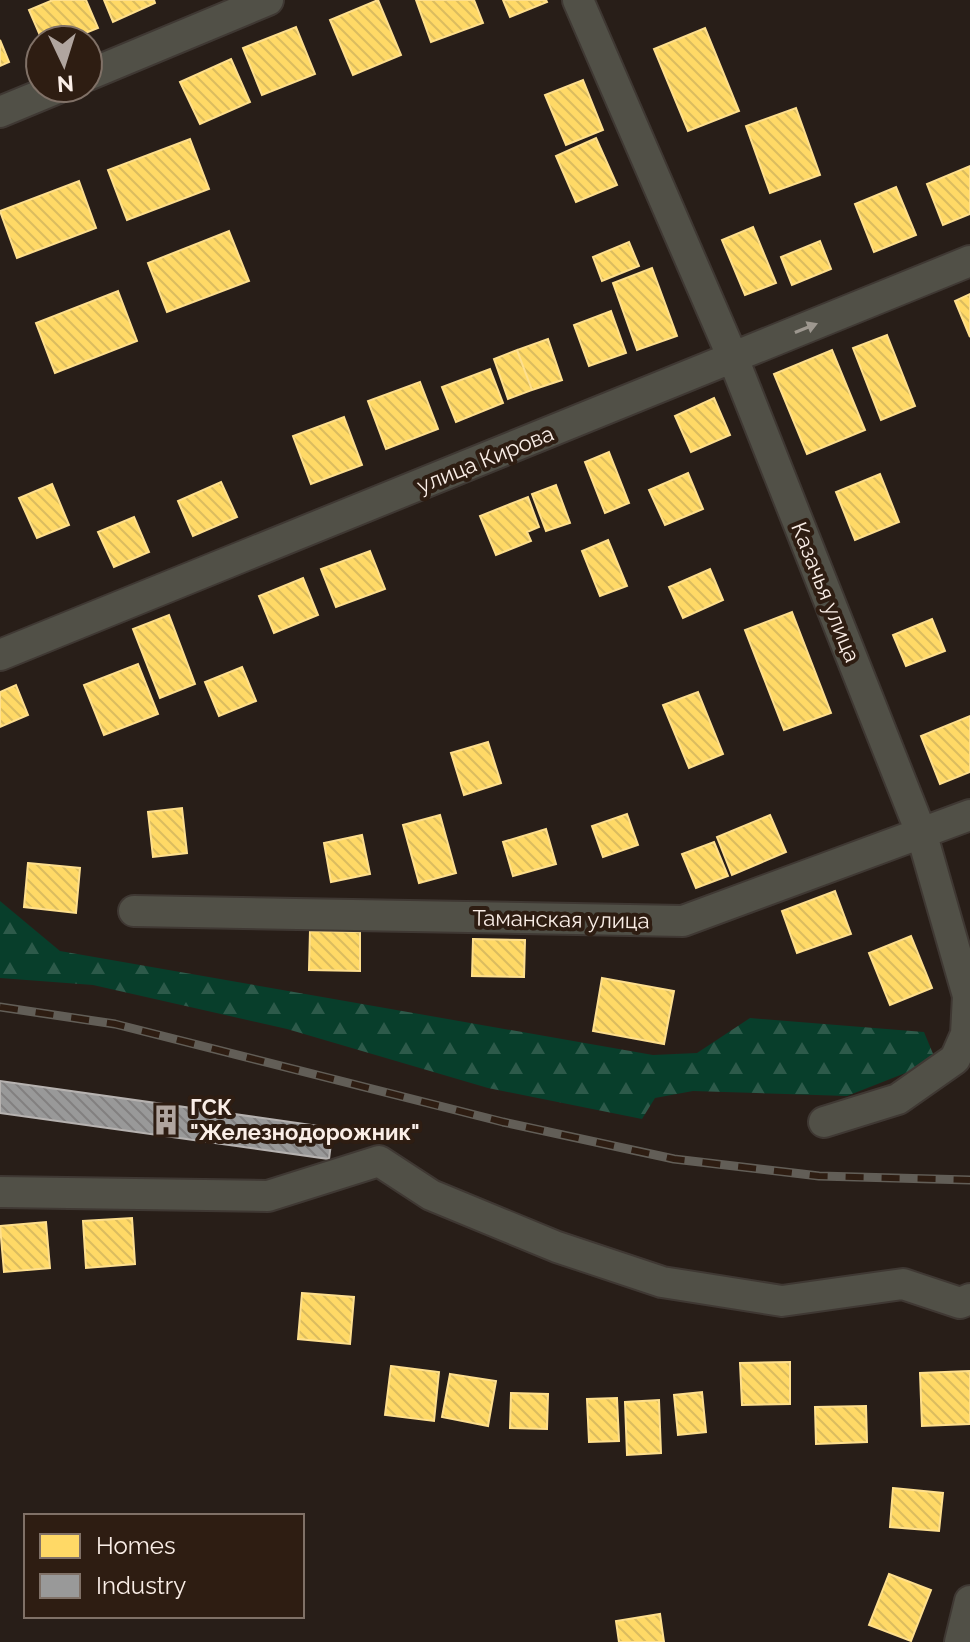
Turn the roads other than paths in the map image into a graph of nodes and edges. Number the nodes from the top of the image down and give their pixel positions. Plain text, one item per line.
1 (268, 0) edge
2 (578, 0) edge
3 (104, 68) edge
4 (24, 102) edge
5 (0, 112) edge
6 (970, 261) edge
7 (733, 358) junction
8 (0, 655) edge
9 (970, 815) edge
10 (922, 835) junction
11 (134, 911) dead end
12 (969, 996) edge
13 (824, 1122) dead end
14 (0, 1192) edge
15 (967, 1304) edge
16 (970, 1601) edge
17 (960, 1642) edge

1 - 3 street
2 - 7 street, Казачья улица
4 - 5 street
7 -> 6 street, улица Кирова
7 - 8 street, улица Кирова
7 - 10 street, Казачья улица
9 - 10 street, Таманская улица
10 - 11 street, Таманская улица
10 - 12 street, Казачья улица
12 - 13 street, Казачья улица
14 - 15 street
16 - 17 street

